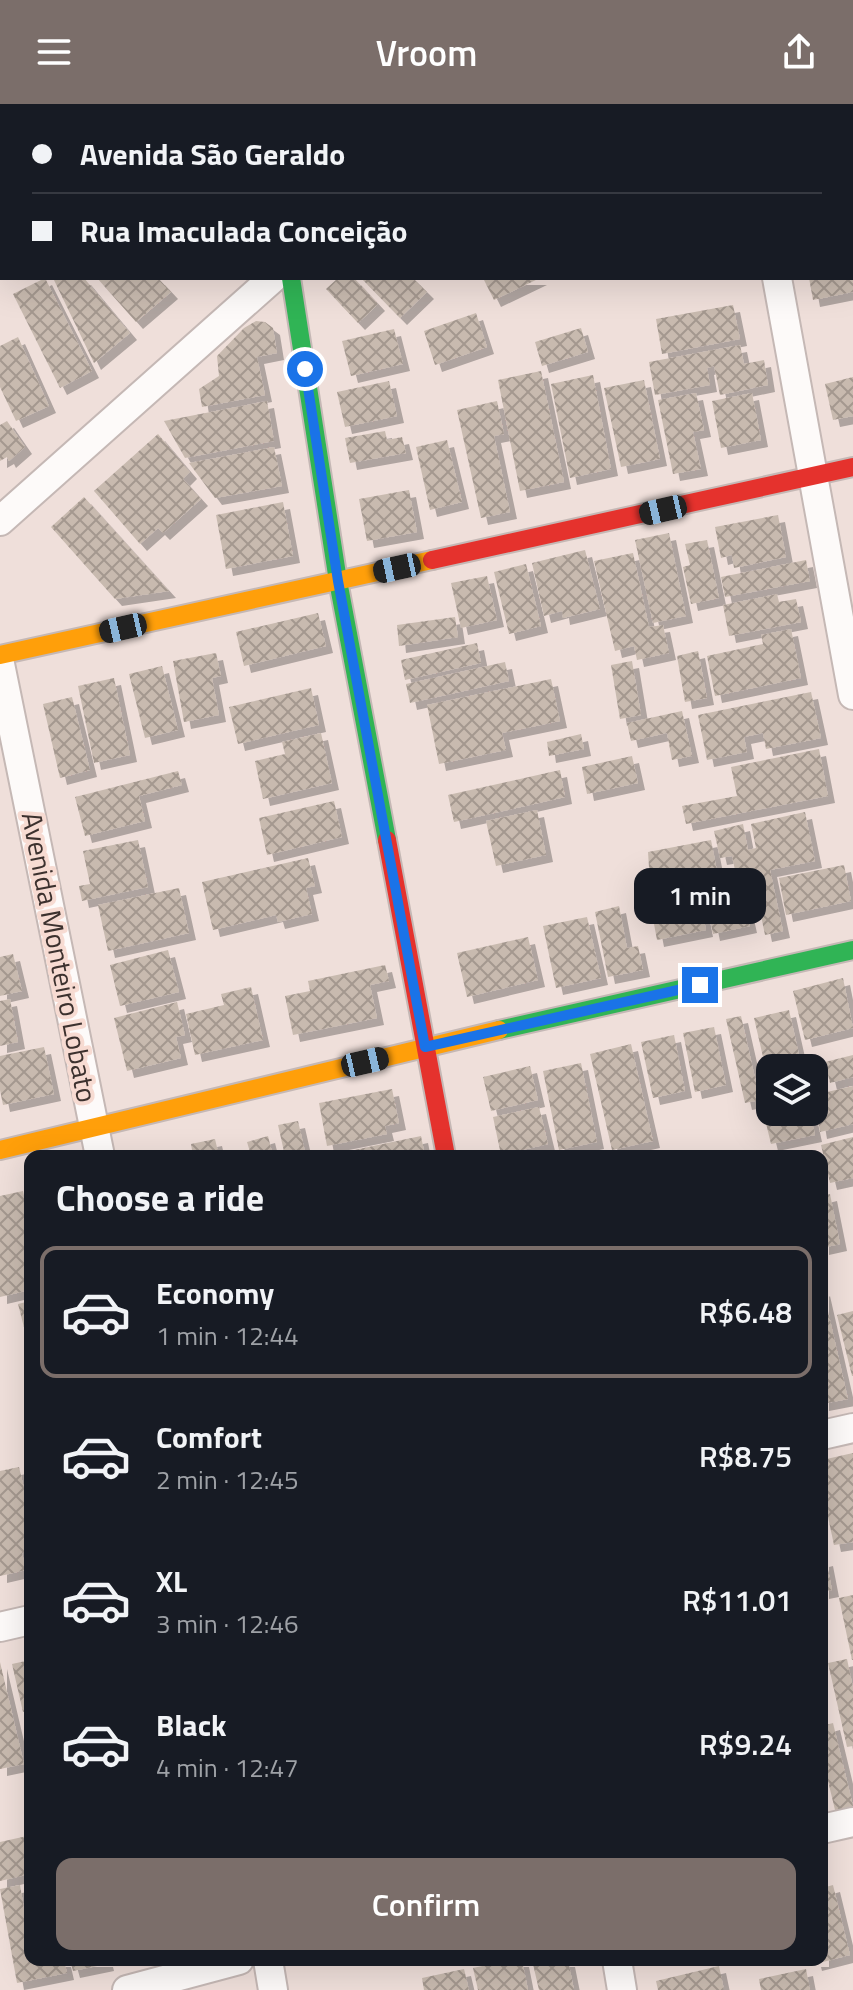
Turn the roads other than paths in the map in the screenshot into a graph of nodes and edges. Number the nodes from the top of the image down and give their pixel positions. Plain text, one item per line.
1 (271, 280) edge
2 (291, 280) edge
3 (777, 280) edge
4 (853, 467) edge
5 (811, 477) junction
6 (0, 521) edge
7 (338, 581) junction
8 (0, 655) edge
9 (0, 664) edge
10 (853, 695) edge
11 (853, 950) edge
12 (425, 1047) junction
13 (94, 1126) junction
14 (0, 1150) edge
15 (99, 1150) edge
16 (445, 1150) edge
17 (853, 1428) edge
18 (828, 1434) edge
19 (24, 1621) edge
20 (0, 1627) edge
21 (853, 1822) edge
22 (828, 1828) edge
23 (217, 1966) edge
24 (269, 1966) edge
25 (618, 1966) edge
26 (127, 1990) edge
27 (273, 1990) edge
28 (622, 1990) edge

1 - 6 street
2 - 7 street
3 - 5 street
4 - 5 street
5 - 7 street
5 - 10 street
7 - 8 street
7 - 12 street
9 - 13 street, Avenida Monteiro Lobato
11 - 12 street
12 - 13 street
12 - 16 street
13 - 14 street
13 - 15 street, Avenida Monteiro Lobato
17 - 18 street
19 - 20 street
21 - 22 street
23 - 26 street
24 - 27 street
25 - 28 street

